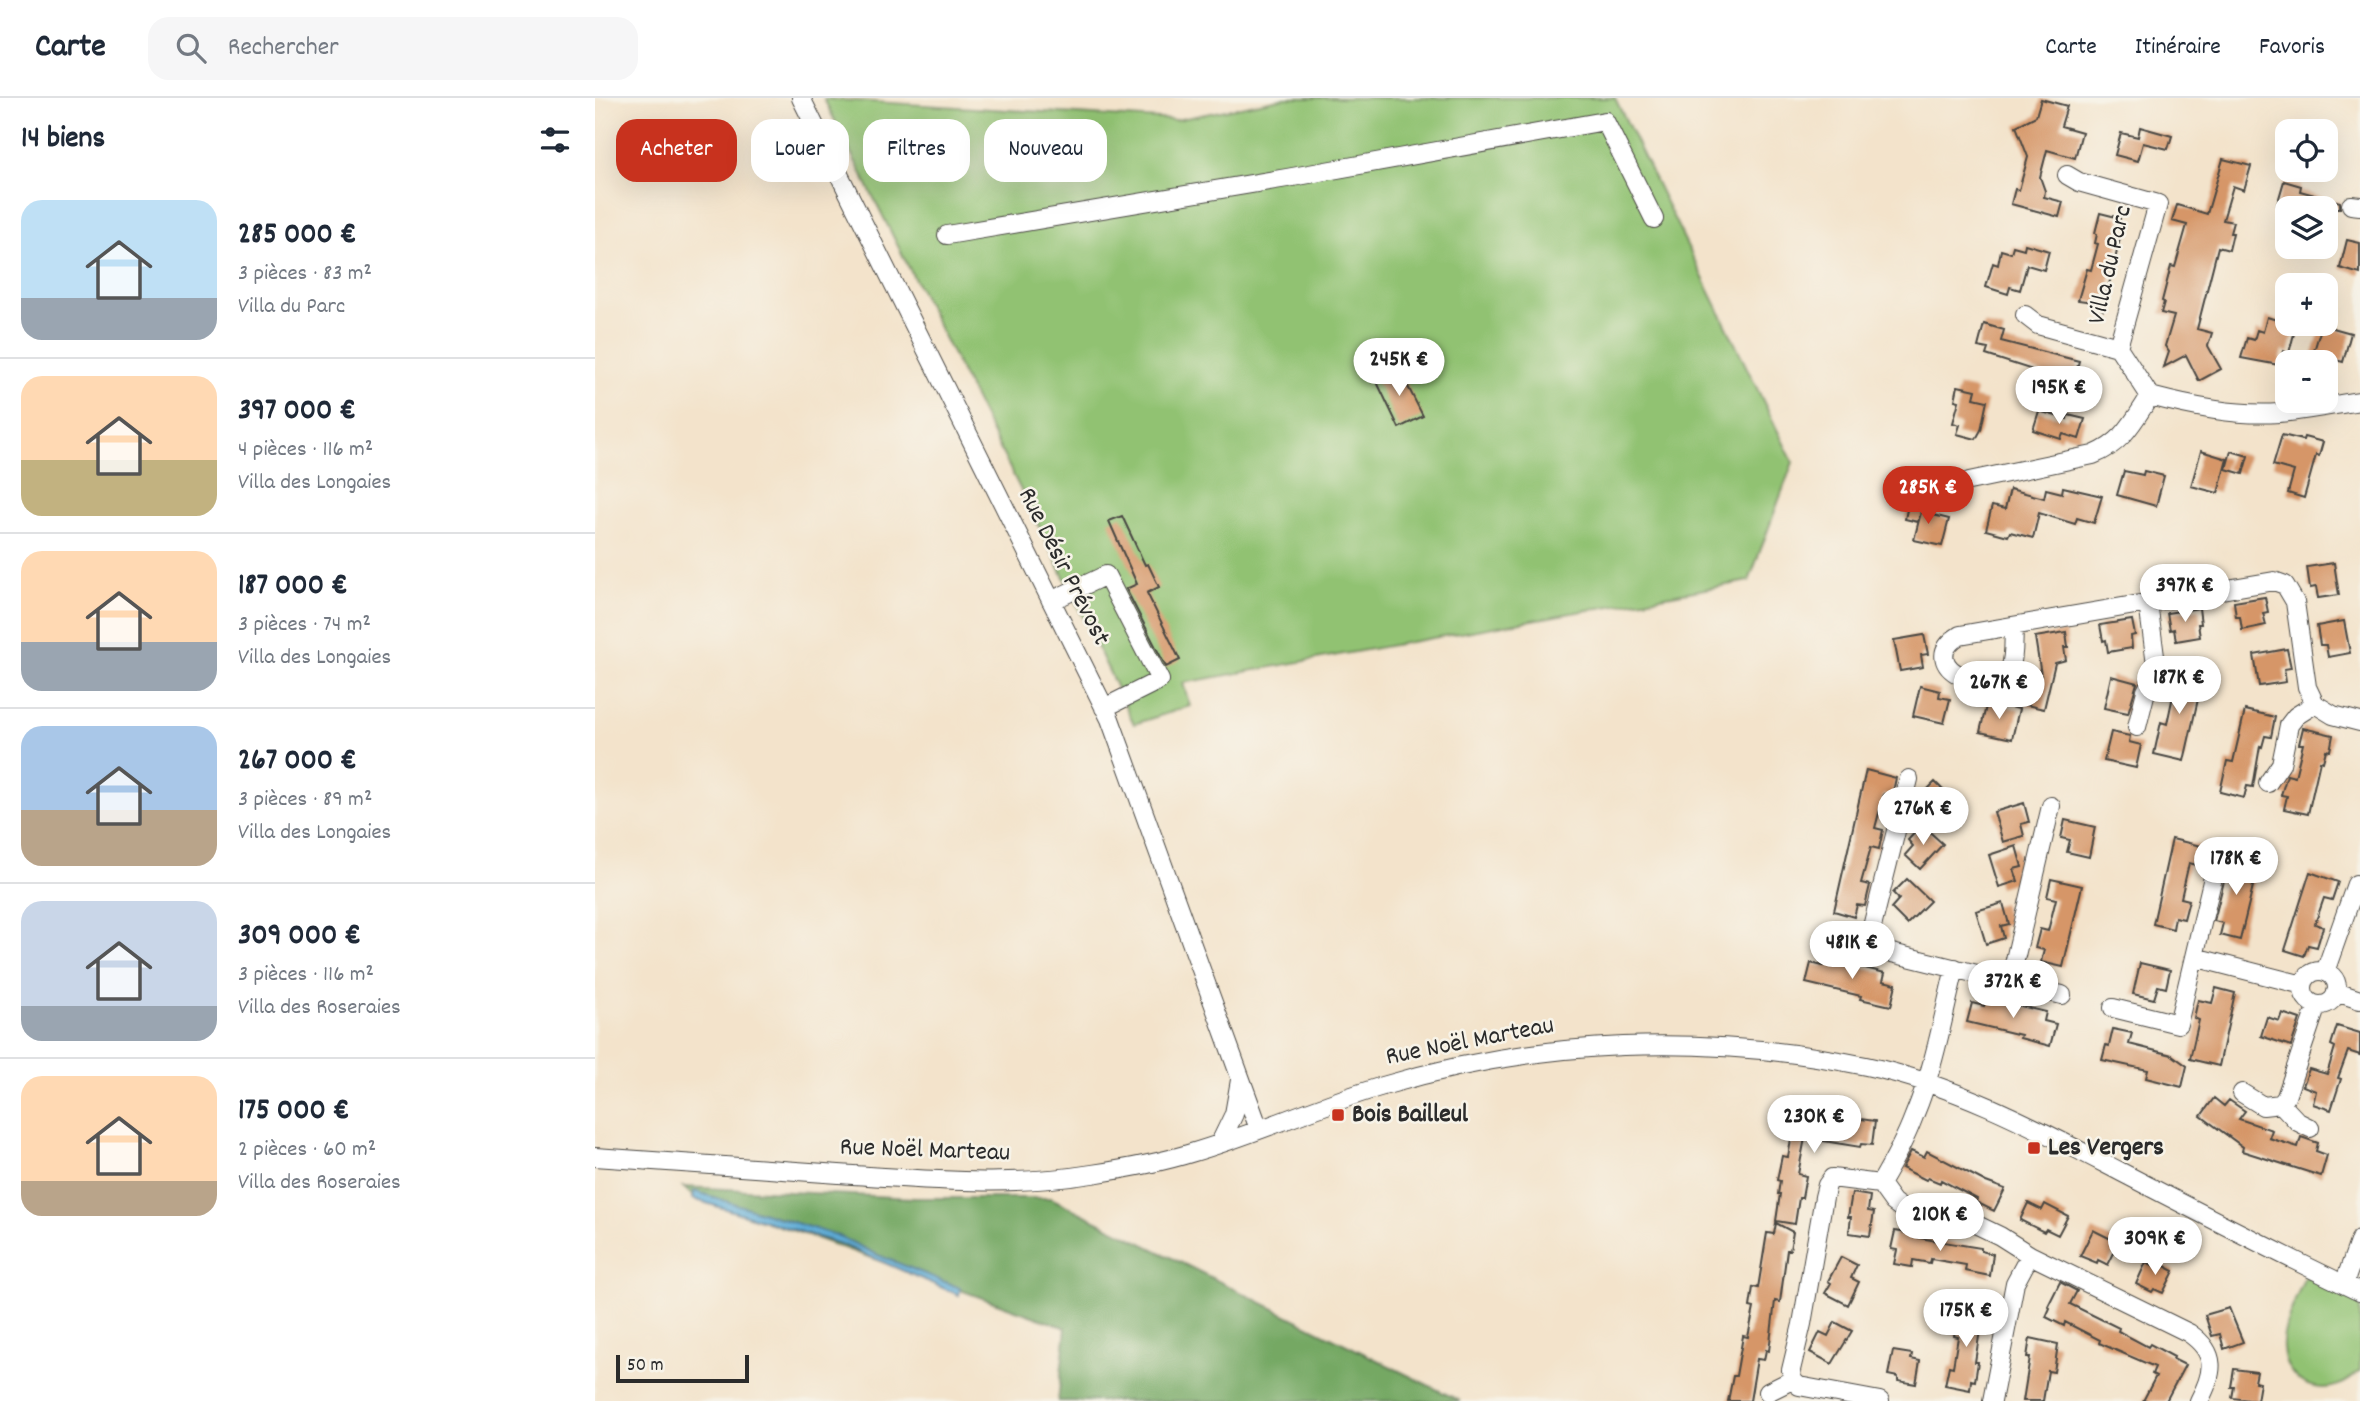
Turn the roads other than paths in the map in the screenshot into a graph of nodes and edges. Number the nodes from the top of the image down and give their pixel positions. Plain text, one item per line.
1 (801, 98) edge
2 (2067, 176) dead end
3 (1654, 219) dead end
4 (947, 235) dead end
5 (2025, 314) dead end
6 (2118, 346) junction
7 (2150, 397) junction
8 (2360, 401) edge
9 (1969, 481) dead end
10 (1051, 601) junction
11 (2148, 603) junction
12 (2014, 626) dead end
13 (2315, 705) junction
14 (1104, 708) junction
15 (2360, 722) edge
16 (2137, 727) dead end
17 (1909, 779) dead end
18 (2268, 783) dead end
19 (2051, 806) dead end
20 (2219, 852) dead end
21 (2356, 884) dead end
22 (1835, 939) dead end
23 (1867, 947) junction
24 (2195, 957) junction
25 (1955, 968) junction
26 (2325, 972) junction
27 (2010, 981) junction
28 (2303, 985) junction
29 (2336, 992) junction
30 (2061, 995) dead end
31 (2360, 1000) edge
32 (2317, 1005) junction
33 (2113, 1008) dead end
34 (1240, 1075) junction
35 (1925, 1082) junction
36 (2242, 1093) dead end
37 (2281, 1104) junction
38 (2310, 1128) dead end
39 (1259, 1129) junction
40 (1220, 1143) junction
41 (595, 1157) edge
42 (1880, 1184) junction
43 (2360, 1239) edge
44 (2030, 1255) junction
45 (2352, 1288) edge
46 (1792, 1380) junction
47 (1768, 1392) dead end
48 (1880, 1401) edge
49 (1992, 1401) edge
50 (2199, 1401) edge

1 - 10 street, Rue Désir Prévost
2 - 6 street, Villa du Parc
3 - 4 street
5 - 6 street, Villa du Parc
6 - 7 street, Villa du Parc
7 - 8 street
7 - 9 street
10 - 14 street, Rue Désir Prévost
10 - 14 street
11 - 12 street
11 - 13 street
11 - 16 street
13 - 15 street
13 - 18 street
14 - 34 street, Rue Désir Prévost
17 - 23 street
19 - 27 street
20 - 24 street
21 - 26 street
22 - 23 street
23 - 25 street
24 - 28 street
24 - 33 street
25 - 27 street
25 - 35 street
26 - 28 street
26 - 29 street
27 - 30 street
28 - 32 street
29 - 31 street
29 - 32 street
32 - 37 street
34 - 39 street, Rue Désir Prévost
34 - 40 street
35 - 39 street, Rue Noël Marteau
35 - 42 street
35 - 45 street, Rue Noël Marteau
36 - 37 street
37 - 38 street
39 - 40 street, Rue Noël Marteau
40 - 41 street, Rue Noël Marteau
42 - 44 street
42 - 46 street
43 - 45 street
44 - 49 street
44 - 50 street
46 - 47 street
46 - 48 street

